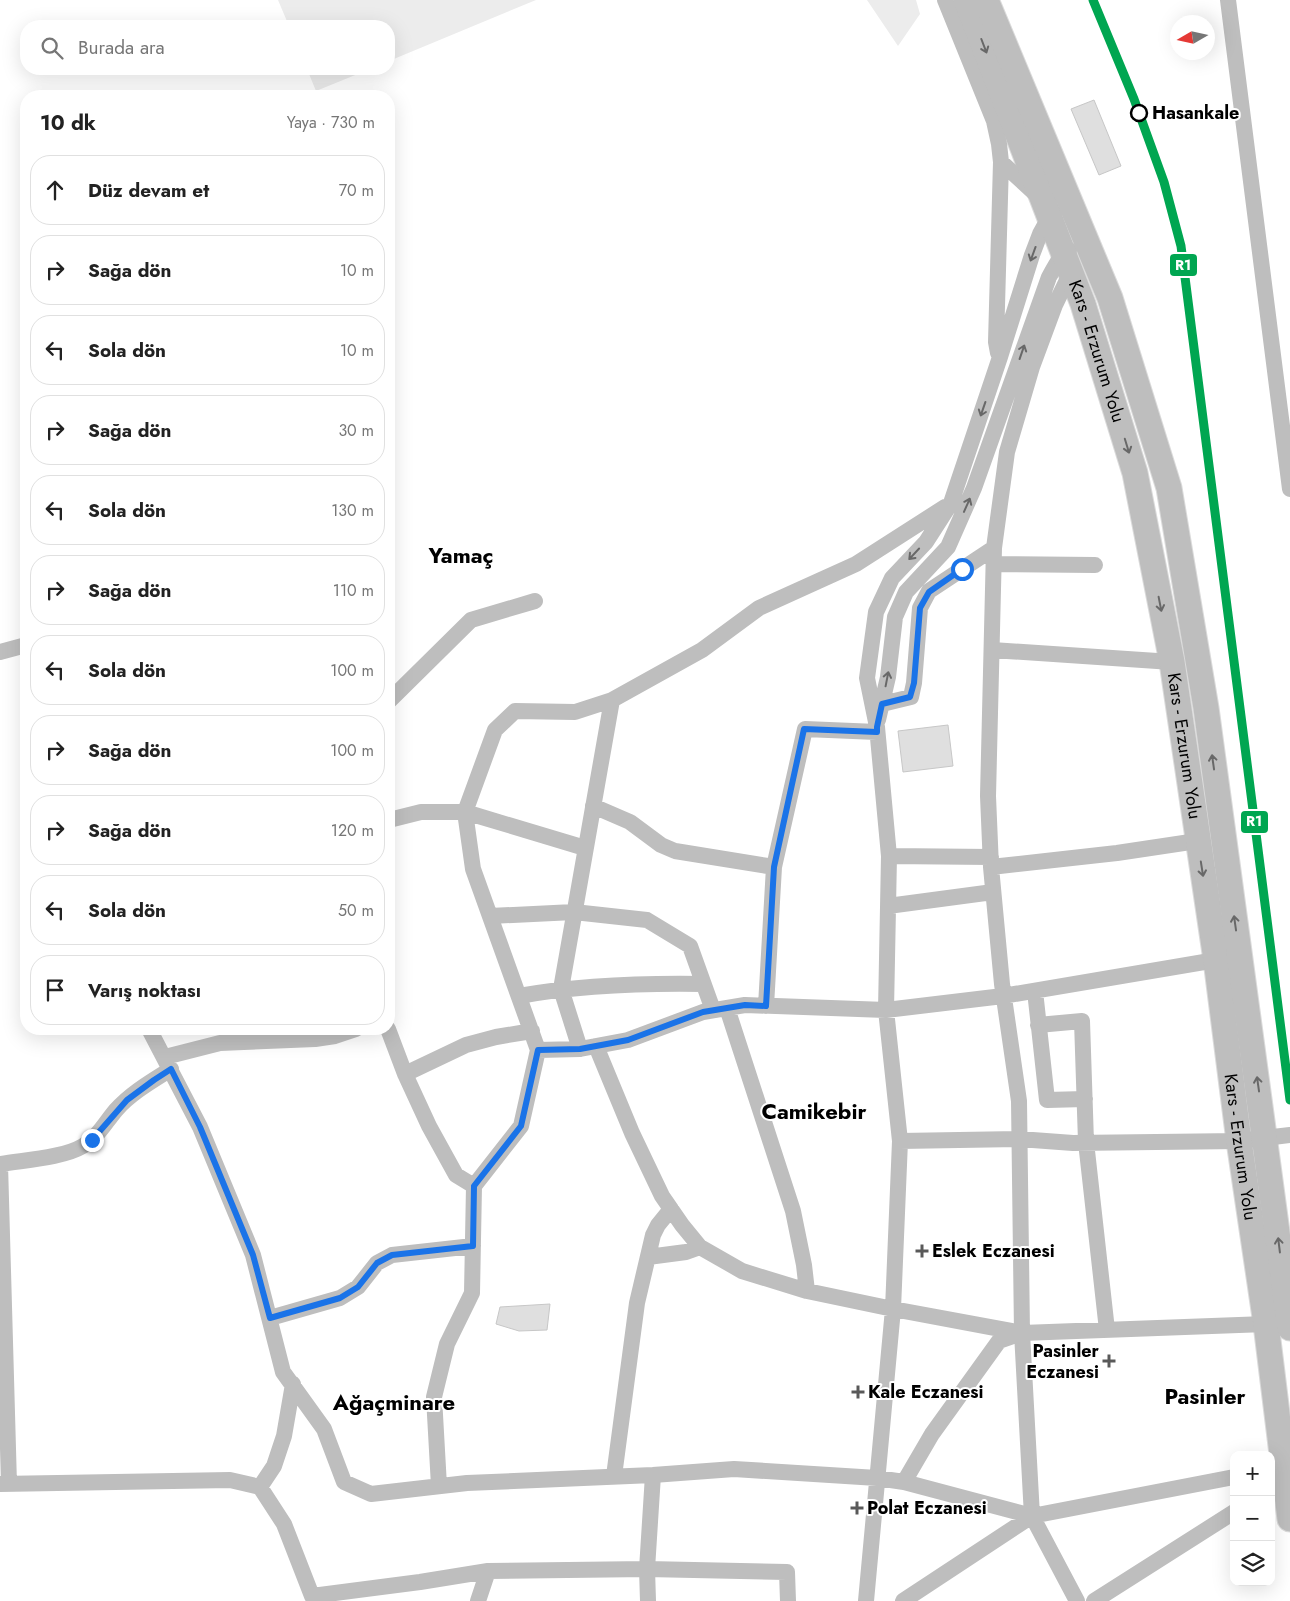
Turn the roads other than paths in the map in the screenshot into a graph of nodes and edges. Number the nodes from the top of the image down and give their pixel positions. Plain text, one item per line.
1 (945, 0) edge
2 (966, 0) edge
3 (986, 0) edge
4 (1228, 0) edge
5 (1001, 162) junction
6 (1070, 202) junction
7 (1047, 210) junction
8 (1086, 240) junction
9 (1067, 263) junction
10 (1000, 357) junction
11 (1290, 489) edge
12 (951, 503) junction
13 (994, 556) junction
14 (1094, 565) dead end
15 (535, 601) dead end
16 (20, 647) edge
17 (992, 650) junction
18 (0, 652) edge
19 (1172, 662) junction
20 (395, 691) edge
21 (612, 700) junction
22 (882, 704) junction
23 (877, 730) junction
24 (593, 806) junction
25 (465, 812) junction
26 (395, 818) edge
27 (1198, 841) junction
28 (585, 848) junction
29 (889, 856) junction
30 (991, 862) junction
31 (774, 867) junction
32 (994, 892) junction
33 (888, 906) junction
34 (574, 912) junction
35 (490, 916) junction
36 (1216, 960) junction
37 (704, 984) junction
38 (561, 989) junction
39 (1035, 991) junction
40 (519, 996) junction
41 (1003, 996) junction
42 (766, 1006) junction
43 (720, 1009) junction
44 (886, 1010) junction
45 (1038, 1025) junction
46 (532, 1031) junction
47 (152, 1035) edge
48 (304, 1035) edge
49 (325, 1035) edge
50 (338, 1035) edge
51 (390, 1035) edge
52 (588, 1047) junction
53 (538, 1050) junction
54 (168, 1063) junction
55 (405, 1074) junction
56 (1085, 1099) junction
57 (1290, 1135) edge
58 (1265, 1138) junction
59 (1019, 1139) junction
60 (900, 1141) junction
61 (1239, 1141) junction
62 (1086, 1142) junction
63 (0, 1164) edge
64 (474, 1186) junction
65 (671, 1209) junction
66 (473, 1246) junction
67 (700, 1247) junction
68 (648, 1257) junction
69 (807, 1290) junction
70 (892, 1309) junction
71 (2, 1312) edge
72 (270, 1318) junction
73 (1266, 1324) junction
74 (1290, 1328) edge
75 (1107, 1330) junction
76 (1022, 1333) junction
77 (292, 1384) junction
78 (1277, 1468) edge
79 (653, 1475) junction
80 (614, 1476) junction
81 (877, 1478) junction
82 (1230, 1478) edge
83 (904, 1482) junction
84 (4, 1484) edge
85 (439, 1486) junction
86 (260, 1487) junction
87 (1230, 1515) edge
88 (1032, 1516) junction
89 (1290, 1519) edge
90 (647, 1569) junction
91 (488, 1572) junction
92 (313, 1598) edge
93 (478, 1601) edge
94 (648, 1601) edge
95 (788, 1601) edge
96 (866, 1601) edge
97 (903, 1601) edge
98 (1077, 1601) edge
99 (1094, 1601) edge

1 - 5 street
2 -> 7 highway, Kars - Erzurum Yolu
3 - 6 highway, Kars - Erzurum Yolu
4 - 11 street
5 - 7 street
5 - 10 street
6 - 7 street
6 - 8 highway, Kars - Erzurum Yolu
7 - 9 highway, Kars - Erzurum Yolu
7 -> 10 street
8 - 9 street
58 -> 8 highway, Kars - Erzurum Yolu
9 - 13 street
9 -> 19 highway, Kars - Erzurum Yolu
22 -> 9 street
10 -> 12 street
12 - 21 street
12 -> 23 street
13 - 14 street
13 - 17 street
13 - 22 street
15 - 20 street
16 - 18 street
17 - 19 street
17 - 30 street
19 - 27 highway, Kars - Erzurum Yolu
21 - 24 street
21 - 25 street
22 - 23 street
23 - 29 street
23 - 31 street
24 - 28 street
24 - 31 street
25 - 26 street
25 - 28 street
25 - 35 street
27 - 30 street
27 -> 36 highway, Kars - Erzurum Yolu
28 - 34 street
29 - 30 street
29 - 33 street
30 - 32 street
31 - 42 street
32 - 33 street
32 - 41 street
33 - 44 street
34 - 35 street
34 - 37 street
34 - 38 street
35 - 40 street
36 - 39 street
36 - 61 highway, Kars - Erzurum Yolu
37 - 38 street
37 - 43 street
38 - 40 street
38 - 52 street
39 - 41 street
39 - 45 street
40 - 46 street
41 - 44 street
41 - 59 street
42 - 43 street
42 - 44 street
43 - 52 street
43 - 69 street
44 - 60 street
45 - 56 street
45 - 56 street
46 - 53 street
46 - 55 street
47 - 54 street
48 - 54 street
49 - 50 street
51 - 55 street
52 - 53 street
52 - 65 street
53 - 64 street
54 - 63 street
54 - 72 street
55 - 64 street
56 - 62 street
57 - 58 street
58 - 61 street
74 -> 58 highway, Kars - Erzurum Yolu
59 - 60 street
59 - 62 street
59 - 76 street
60 - 70 street
61 - 62 street
61 - 73 highway, Kars - Erzurum Yolu
62 - 75 street
63 - 71 street
64 - 66 street
65 - 67 street
65 - 68 street
66 - 72 street
66 - 85 street
67 - 68 street
67 - 69 street
68 - 80 street
69 - 70 street
70 - 76 street
70 - 81 street
71 - 84 street
72 - 77 street
73 - 75 street
73 - 78 highway, Kars - Erzurum Yolu
75 - 76 street
76 - 83 street
76 - 88 street
77 - 85 street
77 - 86 street
78 - 89 highway, Kars - Erzurum Yolu
79 - 80 street
79 - 81 street
79 - 90 street
80 - 85 street
81 - 83 street
81 - 96 street
82 - 88 street
83 - 88 street
84 - 86 street
86 - 92 street
87 - 99 street
88 - 97 street
88 - 98 street
90 - 91 street
90 - 94 street
90 - 95 street
91 - 92 street
91 - 93 street

